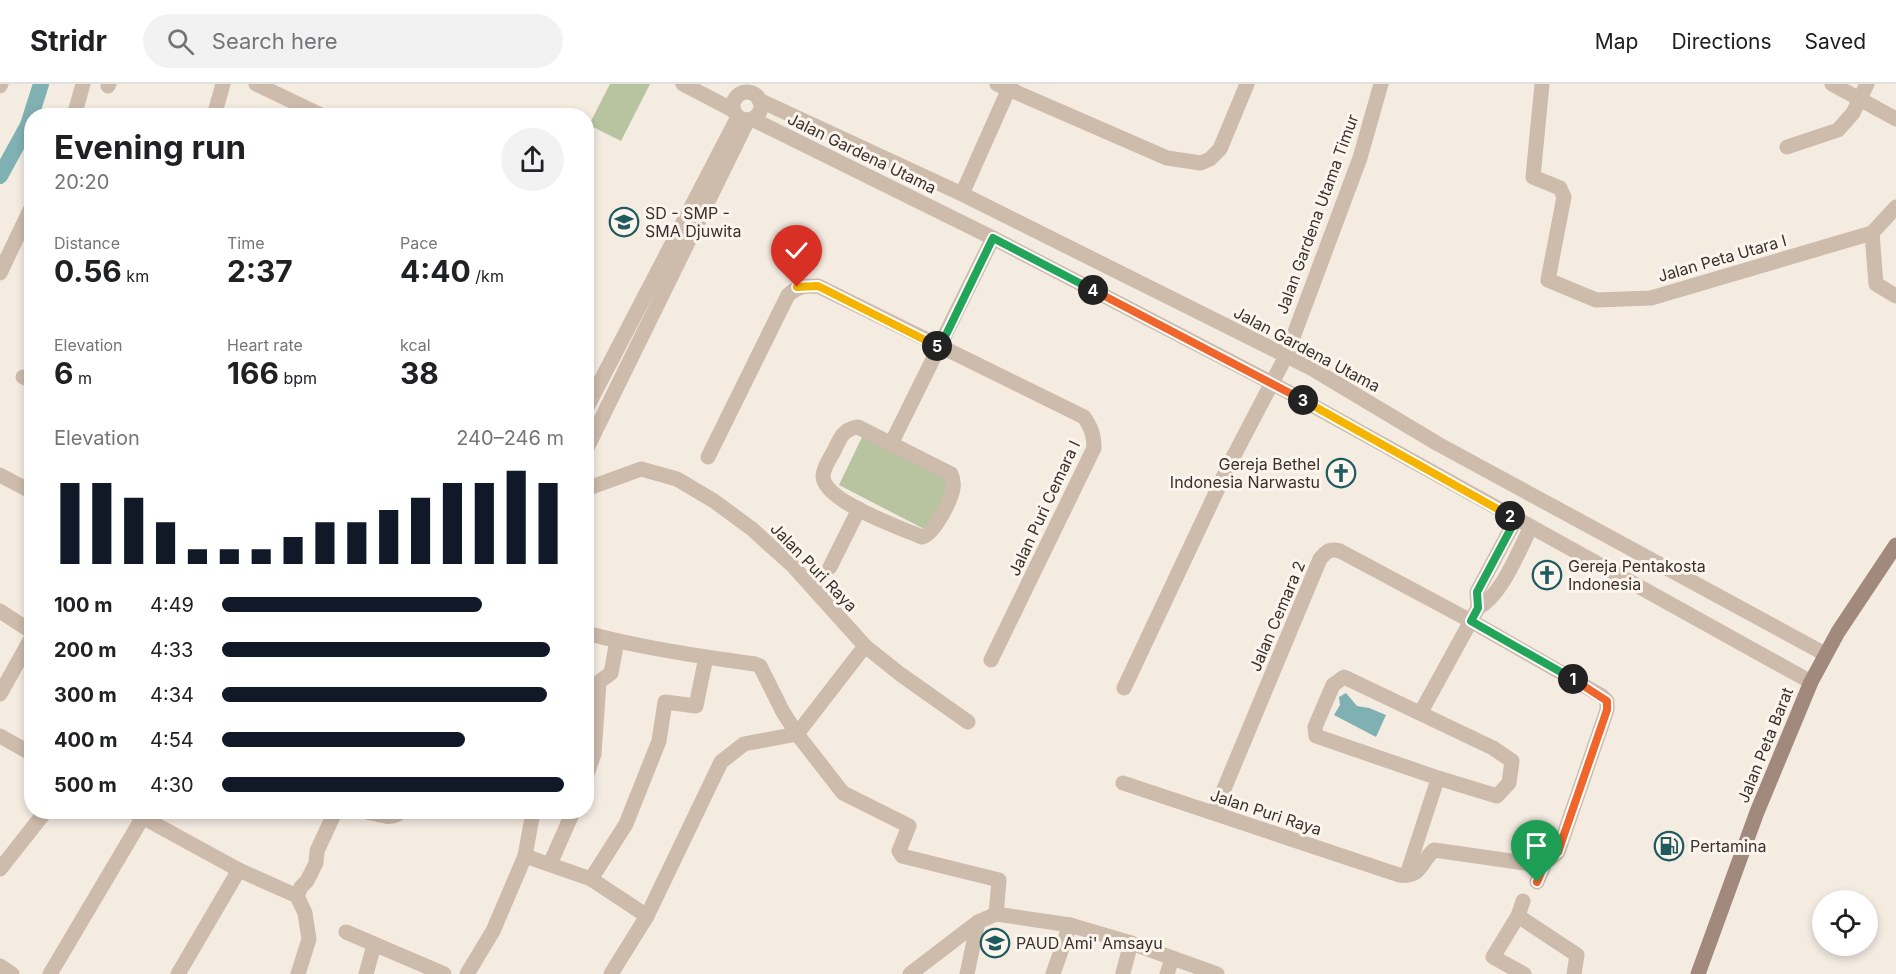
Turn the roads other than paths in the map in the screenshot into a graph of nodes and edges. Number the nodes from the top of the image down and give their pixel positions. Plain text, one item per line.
1 (83, 84) edge
2 (223, 84) edge
3 (256, 84) edge
4 (683, 84) edge
5 (1246, 84) edge
6 (1381, 84) edge
7 (1542, 84) edge
8 (1832, 84) edge
9 (1867, 84) edge
10 (1006, 86) edge
11 (747, 90) edge
12 (1859, 99) junction
13 (76, 108) edge
14 (216, 108) edge
15 (306, 108) edge
16 (743, 117) junction
17 (1896, 119) edge
18 (1787, 147) dead end
19 (962, 194) junction
20 (1896, 207) edge
21 (24, 223) edge
22 (1872, 233) junction
23 (993, 238) junction
24 (0, 273) edge
25 (1896, 296) edge
26 (940, 347) junction
27 (1286, 356) junction
28 (1272, 383) junction
29 (594, 394) edge
30 (594, 433) edge
31 (891, 444) junction
32 (708, 457) dead end
33 (0, 475) edge
34 (594, 486) edge
35 (24, 488) edge
36 (859, 509) junction
37 (1516, 519) junction
38 (1531, 527) junction
39 (1896, 545) edge
40 (830, 567) dead end
41 (0, 611) edge
42 (1475, 615) junction
43 (24, 628) edge
44 (594, 635) edge
45 (617, 641) junction
46 (865, 645) junction
47 (24, 649) edge
48 (1825, 654) junction
49 (706, 657) junction
50 (992, 660) dead end
51 (1811, 682) junction
52 (1124, 688) dead end
53 (0, 694) edge
54 (1421, 712) junction
55 (968, 722) dead end
56 (797, 734) junction
57 (0, 736) edge
58 (24, 750) edge
59 (594, 754) edge
60 (1438, 778) junction
61 (1123, 783) dead end
62 (1214, 813) junction
63 (39, 819) edge
64 (135, 819) edge
65 (147, 819) edge
66 (332, 819) edge
67 (532, 819) edge
68 (570, 819) edge
69 (525, 856) junction
70 (1545, 863) junction
71 (550, 864) junction
72 (0, 869) edge
73 (238, 870) junction
74 (1402, 876) junction
75 (591, 879) junction
76 (1537, 882) dead end
77 (299, 891) junction
78 (1523, 901) dead end
79 (996, 914) junction
80 (647, 916) junction
81 (1518, 916) junction
82 (978, 922) junction
83 (1070, 925) junction
84 (346, 932) dead end
85 (1131, 943) junction
86 (374, 945) junction
87 (1172, 959) junction
88 (0, 966) edge
89 (1122, 973) edge
90 (12, 974) edge
91 (50, 974) edge
92 (178, 974) edge
93 (298, 974) edge
94 (366, 974) edge
95 (444, 974) edge
96 (467, 974) edge
97 (611, 974) edge
98 (910, 974) edge
99 (968, 974) edge
100 (1053, 974) edge
101 (1167, 974) edge
102 (1217, 974) edge
103 (1524, 974) edge
104 (1574, 974) edge
105 (1698, 974) edge

1 - 13 street
2 - 14 street
3 - 15 street
4 - 16 street, Jalan Gardena Utama
5 - 10 street
6 - 27 street, Jalan Gardena Utama Timur
7 - 22 street, Jalan Peta Utara I
8 - 12 street
9 - 12 street
10 - 19 street
11 - 16 street
11 - 16 street
11 - 19 street, Jalan Gardena Utama
12 - 17 street
12 - 18 street
16 - 23 street, Jalan Gardena Utama
16 - 29 street
16 - 30 street
19 - 27 street, Jalan Gardena Utama
20 - 22 street
21 - 24 street
22 - 25 street
23 - 26 street
23 - 28 street, Jalan Gardena Utama
26 - 31 street
26 - 32 street, Jalan Puri Cemara I
26 - 50 street, Jalan Puri Cemara I
27 - 28 street, Jalan Gardena Utama Timur
27 - 48 street, Jalan Gardena Utama
28 - 37 street, Jalan Gardena Utama
28 - 52 street, Jalan Gardena Utama Timur
31 - 36 street
31 - 36 street
33 - 35 street
34 - 46 street, Jalan Puri Raya
36 - 40 street
37 - 38 street, Jalan Gardena Utama
37 - 42 street
38 - 42 street
38 - 51 street, Jalan Gardena Utama
39 - 48 main road, Jalan Peta Barat
41 - 43 street
42 - 54 street
42 - 62 street, Jalan Cemara 2
42 - 70 street
44 - 45 street
45 - 49 street
45 - 59 street
46 - 55 street, Jalan Puri Raya
46 - 56 street
47 - 53 street
48 - 51 main road, Jalan Peta Barat
49 - 56 street
49 - 75 street
51 - 105 main road, Jalan Peta Barat
54 - 60 street
54 - 60 street
56 - 79 street
56 - 80 street
57 - 58 street
60 - 74 street
61 - 62 street, Jalan Puri Raya
62 - 74 street, Jalan Puri Raya
63 - 72 street
64 - 91 street
65 - 73 street
66 - 77 street
67 - 69 street
68 - 71 street
69 - 71 street
69 - 96 street
70 - 74 street
70 - 76 street
71 - 75 street
73 - 77 street
73 - 92 street
75 - 80 street
77 - 93 street
78 - 81 street
79 - 82 street
79 - 83 street
80 - 97 street
81 - 103 street
81 - 104 street
82 - 98 street
82 - 99 street
83 - 85 street
83 - 100 street
84 - 86 street
85 - 87 street
85 - 89 street
86 - 94 street
86 - 95 street
87 - 101 street
87 - 102 street
88 - 90 street

